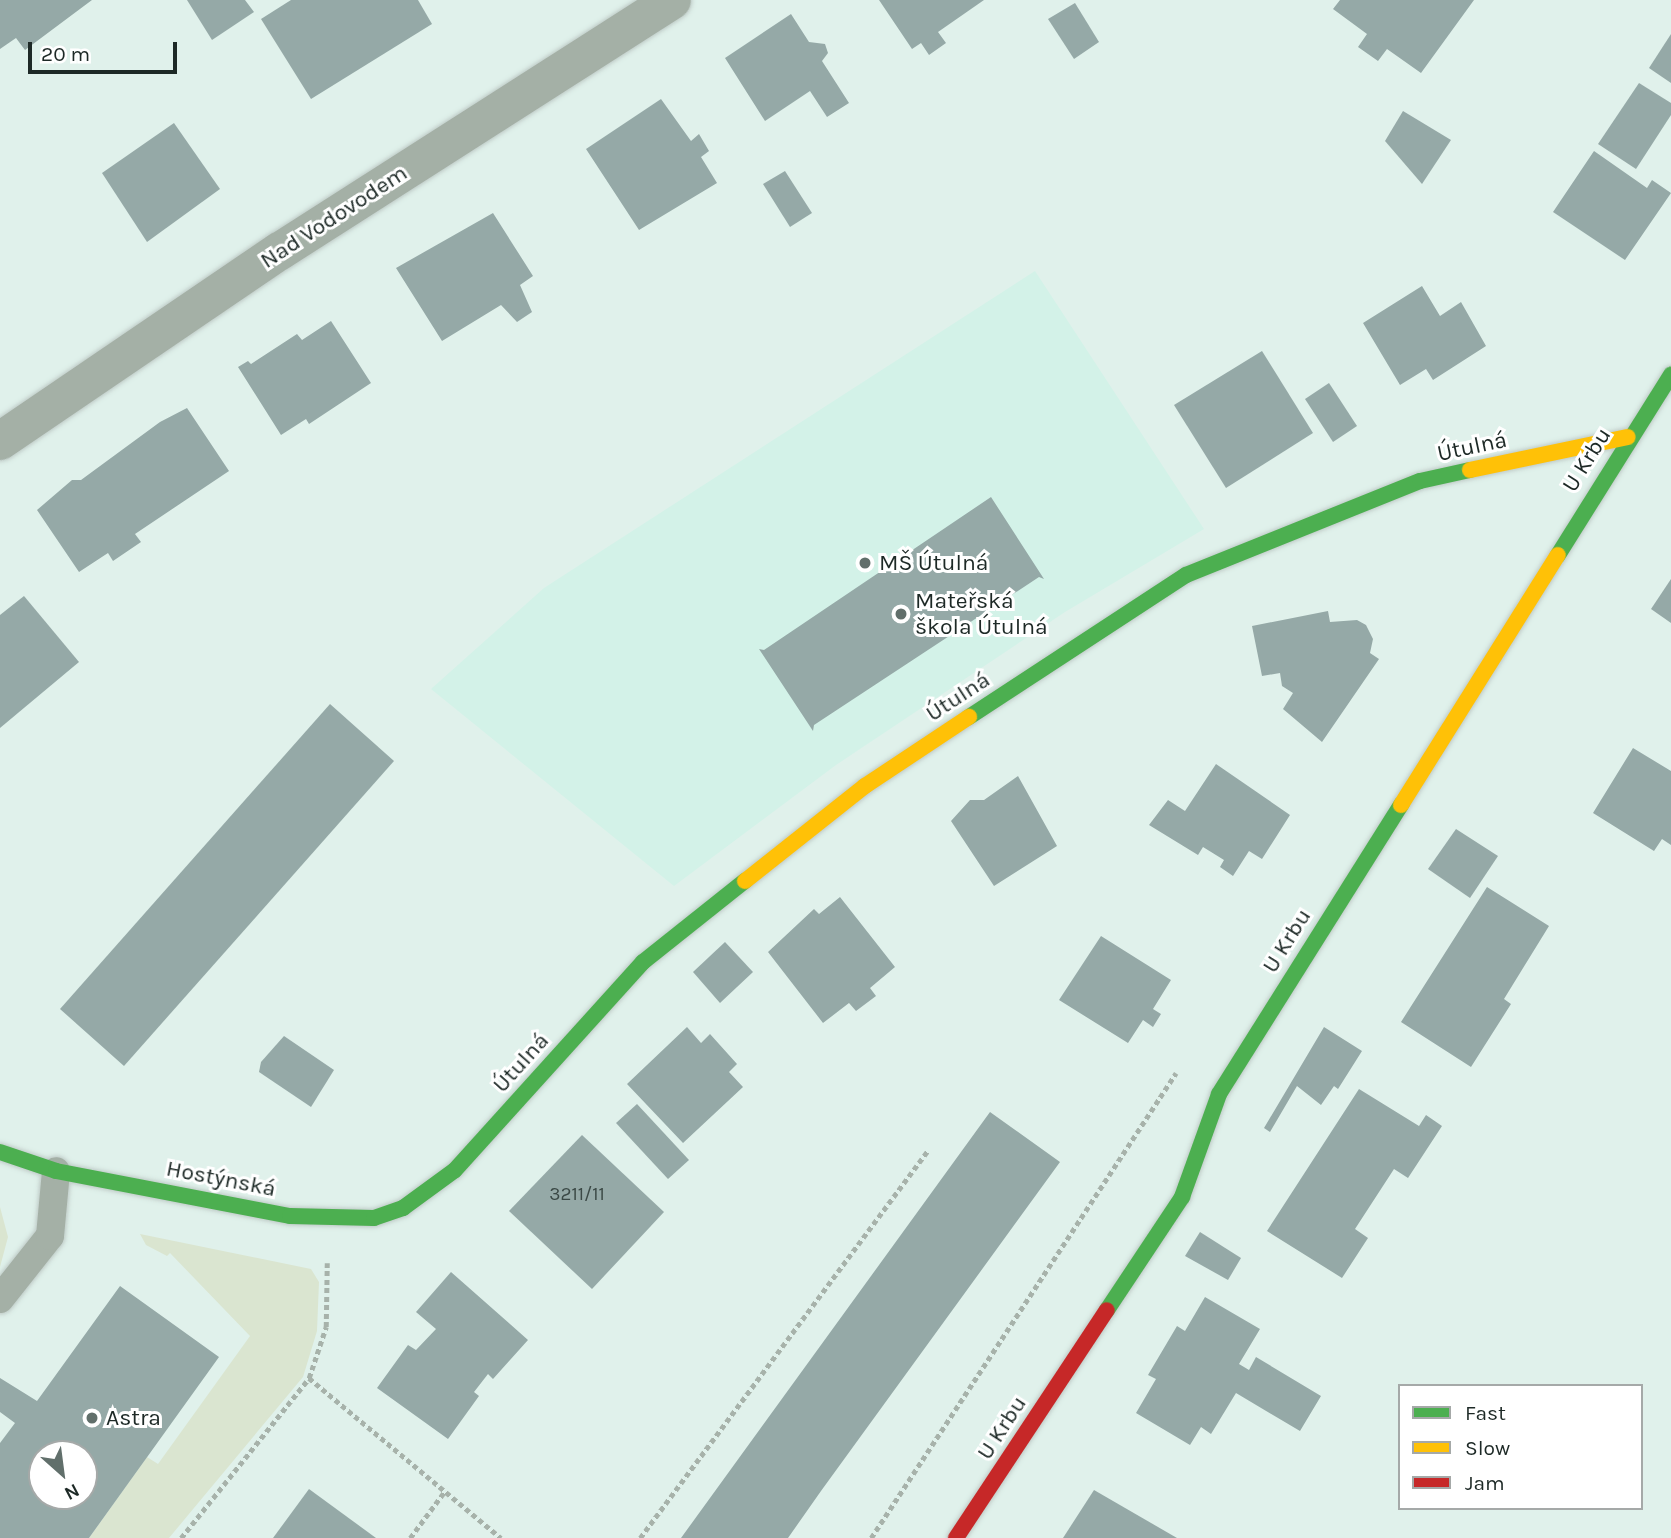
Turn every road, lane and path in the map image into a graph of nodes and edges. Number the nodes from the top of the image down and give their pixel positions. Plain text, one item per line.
1 (672, 0) edge
2 (1671, 375) edge
3 (1628, 438) junction
4 (0, 441) edge
5 (1219, 1094) junction
6 (928, 1150) dead end
7 (0, 1152) edge
8 (56, 1171) junction
9 (431, 1191) joint
10 (328, 1220) junction
11 (0, 1299) edge
12 (309, 1378) junction
13 (445, 1491) junction
14 (181, 1538) edge
15 (410, 1538) edge
16 (501, 1538) edge
17 (640, 1538) edge
18 (871, 1538) edge
19 (956, 1538) edge

1 - 4 street, Nad Vodovodem
2 - 3 street, U Krbu
3 - 5 street, U Krbu
3 - 9 street, Útulná
5 - 18 path
5 - 19 street, U Krbu
6 - 17 path
7 - 8 street, Hostýnská
8 - 10 street, Hostýnská
8 - 11 lane
9 - 10 street, Hostýnská
10 - 12 path
12 - 13 path
12 - 14 path
13 - 15 path
13 - 16 path

